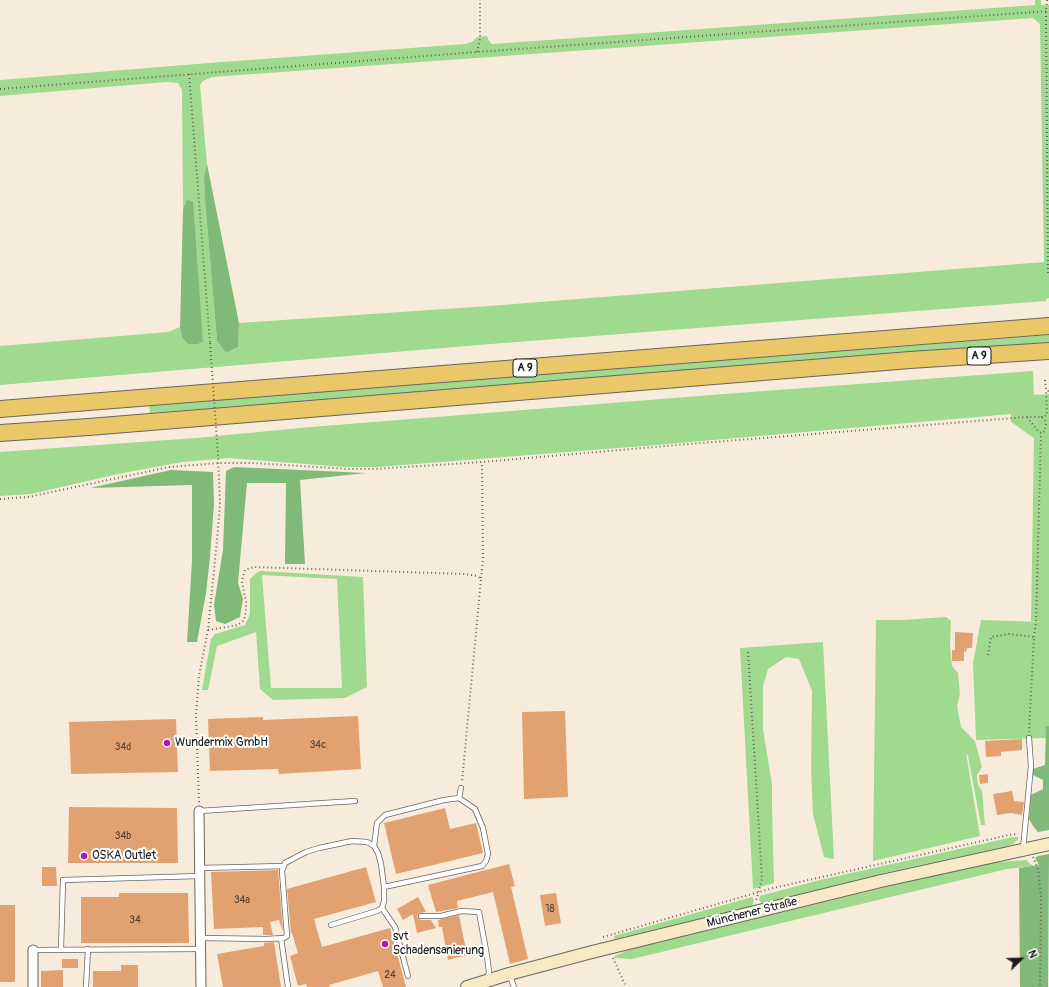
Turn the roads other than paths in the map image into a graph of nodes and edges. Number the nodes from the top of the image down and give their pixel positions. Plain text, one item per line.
1 (1049, 326) edge
2 (1049, 351) edge
3 (0, 409) edge
4 (0, 433) edge
5 (1029, 738) road end
6 (461, 788) road end
7 (459, 798) junction
8 (355, 801) dead end
9 (199, 811) joint
10 (374, 846) junction
11 (1035, 847) edge
12 (284, 866) junction
13 (200, 872) junction
14 (384, 887) junction
15 (382, 908) junction
16 (421, 916) dead end
17 (331, 924) dead end
18 (201, 938) junction
19 (281, 938) junction
20 (61, 949) junction
21 (88, 949) junction
22 (202, 949) junction
23 (33, 950) joint
24 (509, 974) junction
25 (408, 976) dead end
26 (487, 981) junction
27 (33, 987) edge
28 (86, 987) edge
29 (201, 987) edge
30 (288, 987) edge
31 (466, 987) edge
32 (514, 987) edge

1 - 3 highway, A 9
2 - 4 highway, A 9
5 - 11 lane
6 - 7 lane
7 - 10 lane
7 - 14 lane
8 - 9 lane
9 - 13 street
10 - 12 lane
10 - 14 lane
11 - 24 main road, Münchener Straße
12 - 13 lane
12 - 19 lane
13 - 18 street
13 - 20 lane
14 - 15 lane
15 - 17 lane
15 - 25 lane
16 - 26 lane
18 - 19 lane
18 - 22 street
19 - 30 lane
20 - 21 lane
20 - 23 lane
21 - 22 lane
21 - 28 lane
22 - 29 street
23 - 27 street
24 - 26 main road, Münchener Straße
24 - 32 lane
26 - 31 main road, Münchener Straße

